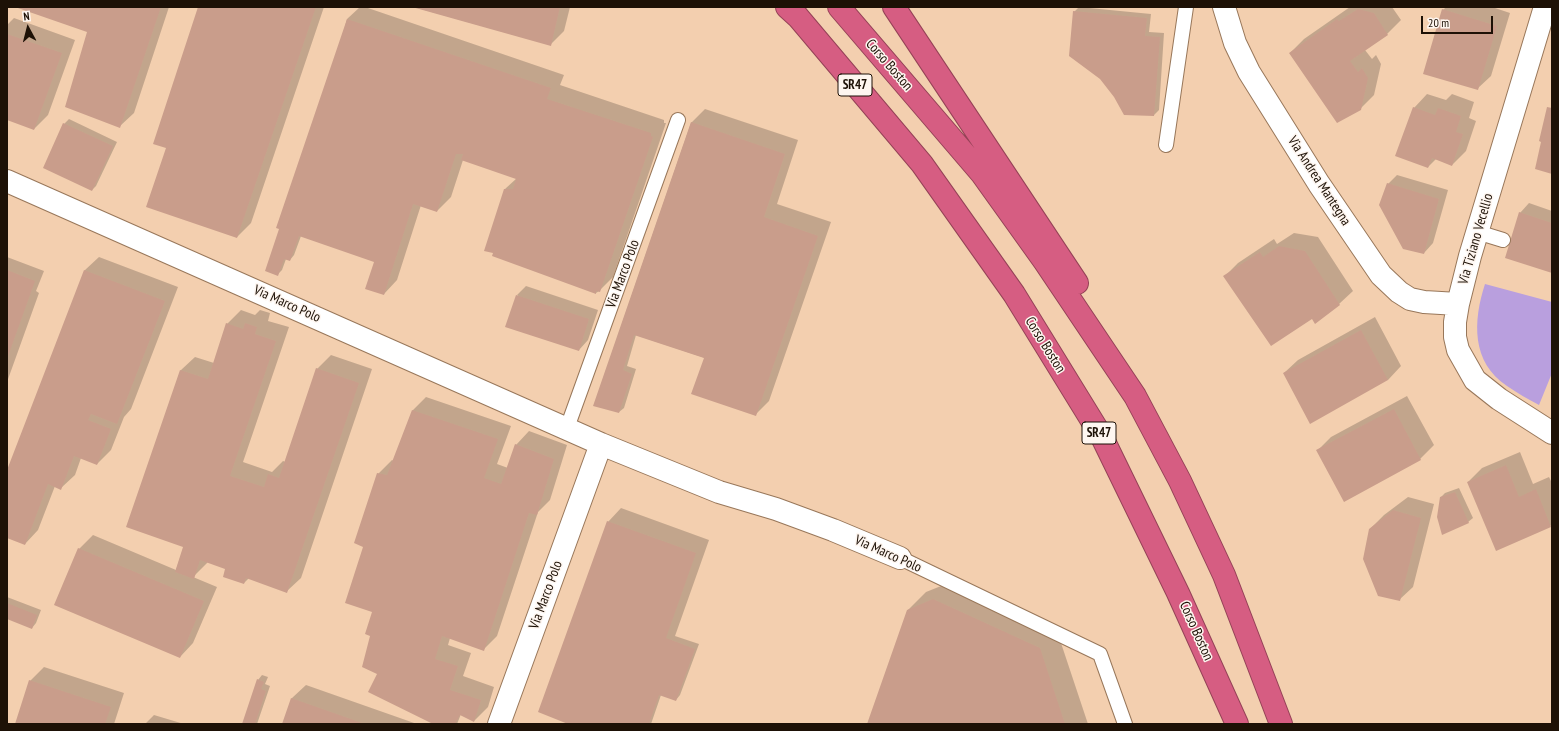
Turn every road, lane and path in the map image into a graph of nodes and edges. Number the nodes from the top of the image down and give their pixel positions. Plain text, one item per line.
1 (787, 7) edge
2 (839, 7) edge
3 (894, 7) edge
4 (1186, 7) edge
5 (1224, 7) edge
6 (1545, 7) edge
7 (678, 120) dead end
8 (1166, 145) dead end
9 (7, 181) edge
10 (1478, 232) junction
11 (1503, 240) dead end
12 (1458, 304) junction
13 (1135, 396) junction
14 (567, 428) junction
15 (1552, 433) edge
16 (600, 444) junction
17 (900, 558) joint
18 (499, 724) edge
19 (1126, 724) edge
20 (1236, 724) edge
21 (1281, 724) edge

1 - 20 highway, Corso Boston / SR47
2 - 13 highway, Corso Boston / SR47
3 - 13 highway, SR47
4 - 8 lane
5 - 12 street, Via Andrea Mantegna
6 - 10 street, Via Tiziano Vecellio
7 - 14 lane, Via Marco Polo
9 - 14 street, Via Marco Polo
10 - 11 lane
10 - 12 street, Via Tiziano Vecellio
12 - 15 street, Via Tiziano Vecellio
13 - 21 highway, Corso Boston / SR47
14 - 16 street, Via Marco Polo
16 - 17 street, Via Marco Polo
16 - 18 street, Via Marco Polo
17 - 19 lane, Via Marco Polo

